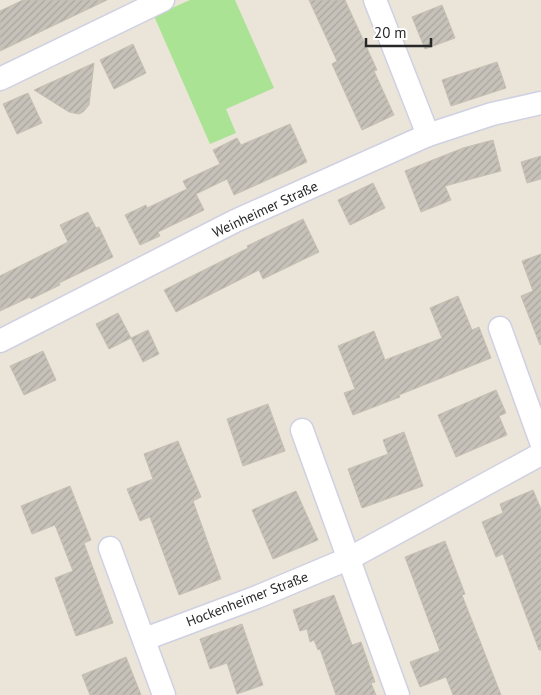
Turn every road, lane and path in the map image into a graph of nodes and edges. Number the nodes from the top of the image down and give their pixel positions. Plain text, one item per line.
1 (163, 0) edge
2 (374, 0) edge
3 (0, 79) edge
4 (541, 103) edge
5 (428, 135) junction
6 (500, 328) dead end
7 (0, 341) edge
8 (302, 430) dead end
9 (541, 442) edge
10 (541, 454) edge
11 (110, 548) dead end
12 (350, 558) junction
13 (145, 639) junction
14 (164, 695) edge
15 (398, 695) edge

1 - 3 street
2 - 5 street
4 - 5 street, Weinheimer Straße
5 - 7 street, Weinheimer Straße
6 - 9 street
8 - 12 street
10 - 12 street, Hockenheimer Straße
11 - 13 street
12 - 13 street, Hockenheimer Straße
12 - 15 street
13 - 14 street

